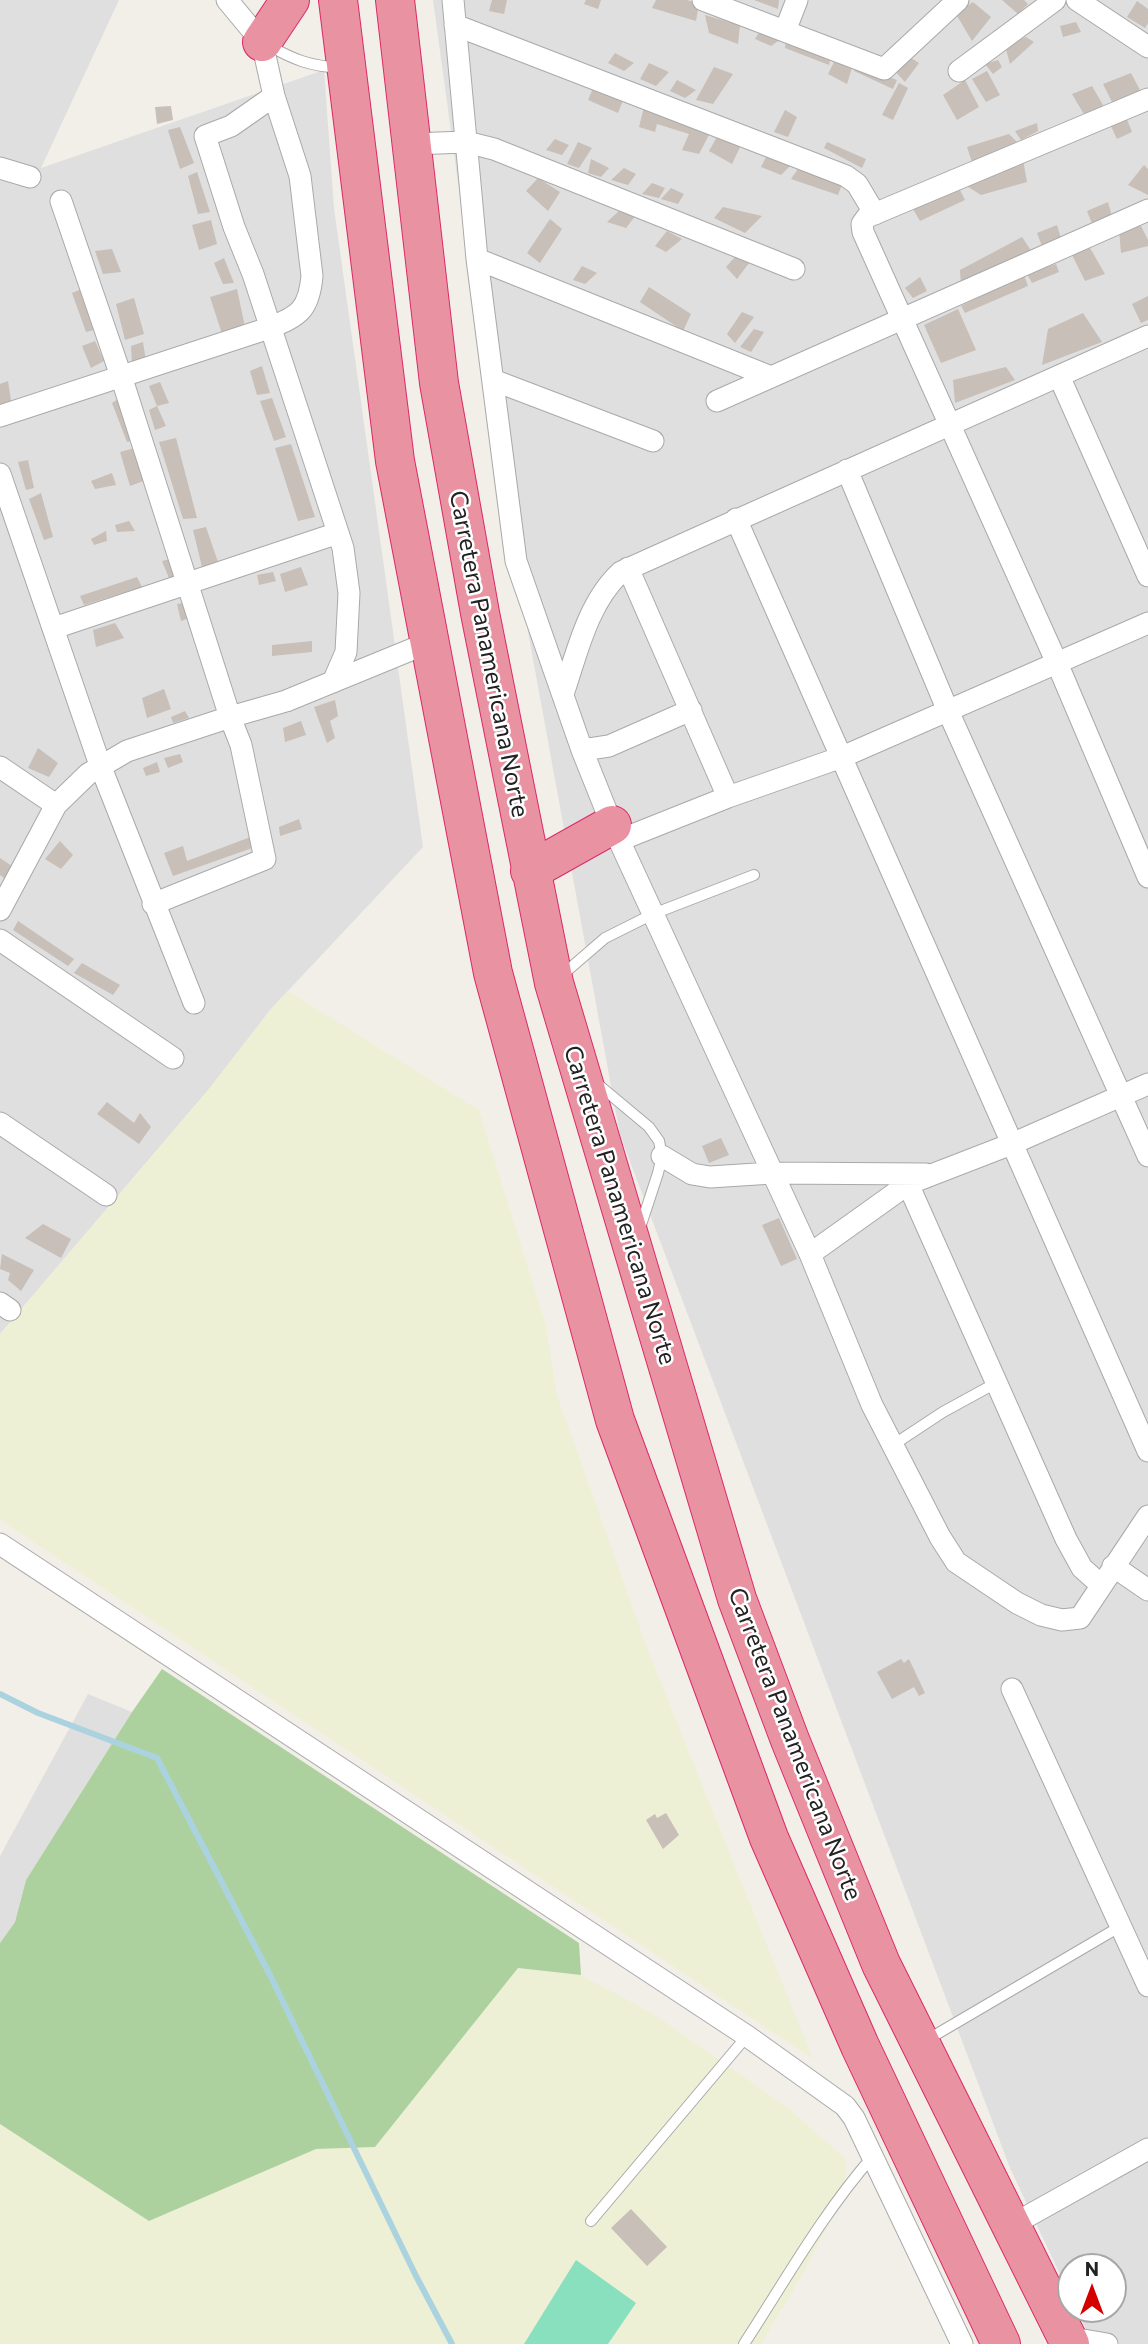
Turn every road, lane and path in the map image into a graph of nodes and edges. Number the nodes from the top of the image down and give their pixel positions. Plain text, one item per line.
1 (227, 0) edge
2 (290, 0) edge
3 (338, 0) edge
4 (395, 0) edge
5 (453, 0) edge
6 (703, 0) edge
7 (797, 0) edge
8 (958, 0) edge
9 (1055, 0) edge
10 (1077, 0) edge
11 (455, 25) junction
12 (785, 31) junction
13 (262, 42) junction
14 (1148, 47) edge
15 (346, 69) junction
16 (959, 71) dead end
17 (274, 96) junction
18 (1148, 99) edge
19 (466, 142) junction
20 (412, 144) junction
21 (0, 168) edge
22 (30, 177) dead end
23 (61, 201) dead end
24 (1148, 210) edge
25 (875, 214) junction
26 (477, 259) junction
27 (794, 269) dead end
28 (903, 317) junction
29 (269, 328) junction
30 (1148, 336) edge
31 (121, 376) junction
32 (1059, 376) junction
33 (771, 377) junction
34 (492, 380) junction
35 (717, 401) dead end
36 (0, 416) edge
37 (950, 424) junction
38 (653, 441) dead end
39 (847, 470) junction
40 (0, 474) edge
41 (737, 519) junction
42 (338, 533) junction
43 (628, 568) junction
44 (1148, 576) edge
45 (187, 584) junction
46 (1148, 623) edge
47 (54, 628) junction
48 (430, 642) junction
49 (1057, 663) junction
50 (332, 682) junction
51 (563, 694) junction
52 (691, 710) junction
53 (948, 711) junction
54 (230, 717) junction
55 (582, 750) junction
56 (842, 757) junction
57 (100, 765) junction
58 (0, 766) edge
59 (728, 797) junction
60 (56, 805) junction
61 (616, 833) junction
62 (530, 871) junction
63 (754, 875) dead end
64 (1148, 877) edge
65 (153, 904) junction
66 (0, 910) edge
67 (653, 914) junction
68 (0, 940) edge
69 (554, 983) junction
70 (194, 1003) dead end
71 (173, 1058) dead end
72 (580, 1071) junction
73 (1148, 1084) edge
74 (1121, 1095) junction
75 (0, 1123) edge
76 (1014, 1143) junction
77 (662, 1156) junction
78 (1148, 1156) edge
79 (772, 1173) junction
80 (935, 1174) junction
81 (908, 1184) junction
82 (106, 1195) dead end
83 (634, 1250) junction
84 (810, 1254) junction
85 (996, 1383) junction
86 (892, 1445) junction
87 (1148, 1451) edge
88 (1148, 1516) edge
89 (0, 1544) edge
90 (1113, 1566) junction
91 (1101, 1585) junction
92 (1148, 1590) edge
93 (1012, 1689) dead end
94 (1121, 1926) junction
95 (1148, 1986) edge
96 (747, 2036) junction
97 (920, 2044) junction
98 (1148, 2149) edge
99 (873, 2156) junction
100 (591, 2221) dead end
101 (1010, 2226) junction
102 (979, 2298) junction
103 (1068, 2340) edge
104 (744, 2344) edge
105 (962, 2344) edge
106 (974, 2344) edge
107 (1002, 2344) edge
108 (1107, 2344) edge

1 - 13 street
2 - 13 highway
3 - 15 highway
4 - 20 highway, Carretera Panamericana Norte
5 - 11 street
6 - 12 street
7 - 12 street
8 - 12 street
9 - 16 street
10 - 14 street
11 - 19 street
11 - 25 street
13 - 15 lane
13 - 17 street
15 - 48 highway
17 - 29 street
17 - 29 street
18 - 25 street
19 - 20 street
19 - 26 street
19 - 27 street
20 - 62 highway, Carretera Panamericana Norte
21 - 22 street
23 - 31 street
24 - 28 street
25 - 28 street
26 - 33 street
26 - 34 street
28 - 33 street
28 - 37 street
29 - 31 street
29 - 42 street
30 - 32 street
31 - 36 street
31 - 45 street
32 - 37 street
32 - 44 street
33 - 35 street
34 - 38 street
34 - 51 street
37 - 39 street
37 - 49 street
39 - 41 street
39 - 53 street
40 - 47 street
41 - 43 street
41 - 56 street
42 - 45 street
42 - 50 street
43 - 51 street
43 - 52 street
45 - 47 street
45 - 54 street
46 - 49 street
47 - 57 street
48 - 50 street
48 - 102 highway
49 - 53 street
49 - 64 street
50 - 54 street
51 - 55 street
52 - 55 street
52 - 59 street
53 - 56 street
53 - 74 street
54 - 57 street
54 - 65 street
55 - 61 street
56 - 59 street
56 - 76 street
57 - 60 street
57 - 65 street
58 - 60 street
59 - 61 street
60 - 66 street
61 - 62 highway
61 - 67 street
62 - 69 highway, Carretera Panamericana Norte
63 - 67 lane
65 - 70 street
67 - 69 lane
67 - 79 street
68 - 71 street
69 - 72 highway, Carretera Panamericana Norte
72 - 77 lane
72 - 83 highway, Carretera Panamericana Norte
73 - 74 street
74 - 76 street
74 - 78 street
75 - 82 street
76 - 80 street
76 - 87 street
77 - 79 street
77 - 83 lane
79 - 80 street
79 - 84 street
80 - 81 street
81 - 84 street
81 - 85 street
83 - 97 highway, Carretera Panamericana Norte
84 - 86 street
85 - 86 lane
85 - 91 street
86 - 91 street
88 - 90 street
89 - 96 street
90 - 91 street
90 - 92 street
93 - 94 street
94 - 95 street
94 - 97 lane
96 - 99 street
96 - 100 lane
97 - 101 highway, Carretera Panamericana Norte
98 - 101 street
99 - 104 lane
99 - 105 street
101 - 103 highway, Carretera Panamericana Norte
102 - 106 highway
102 - 107 highway
103 - 108 street

